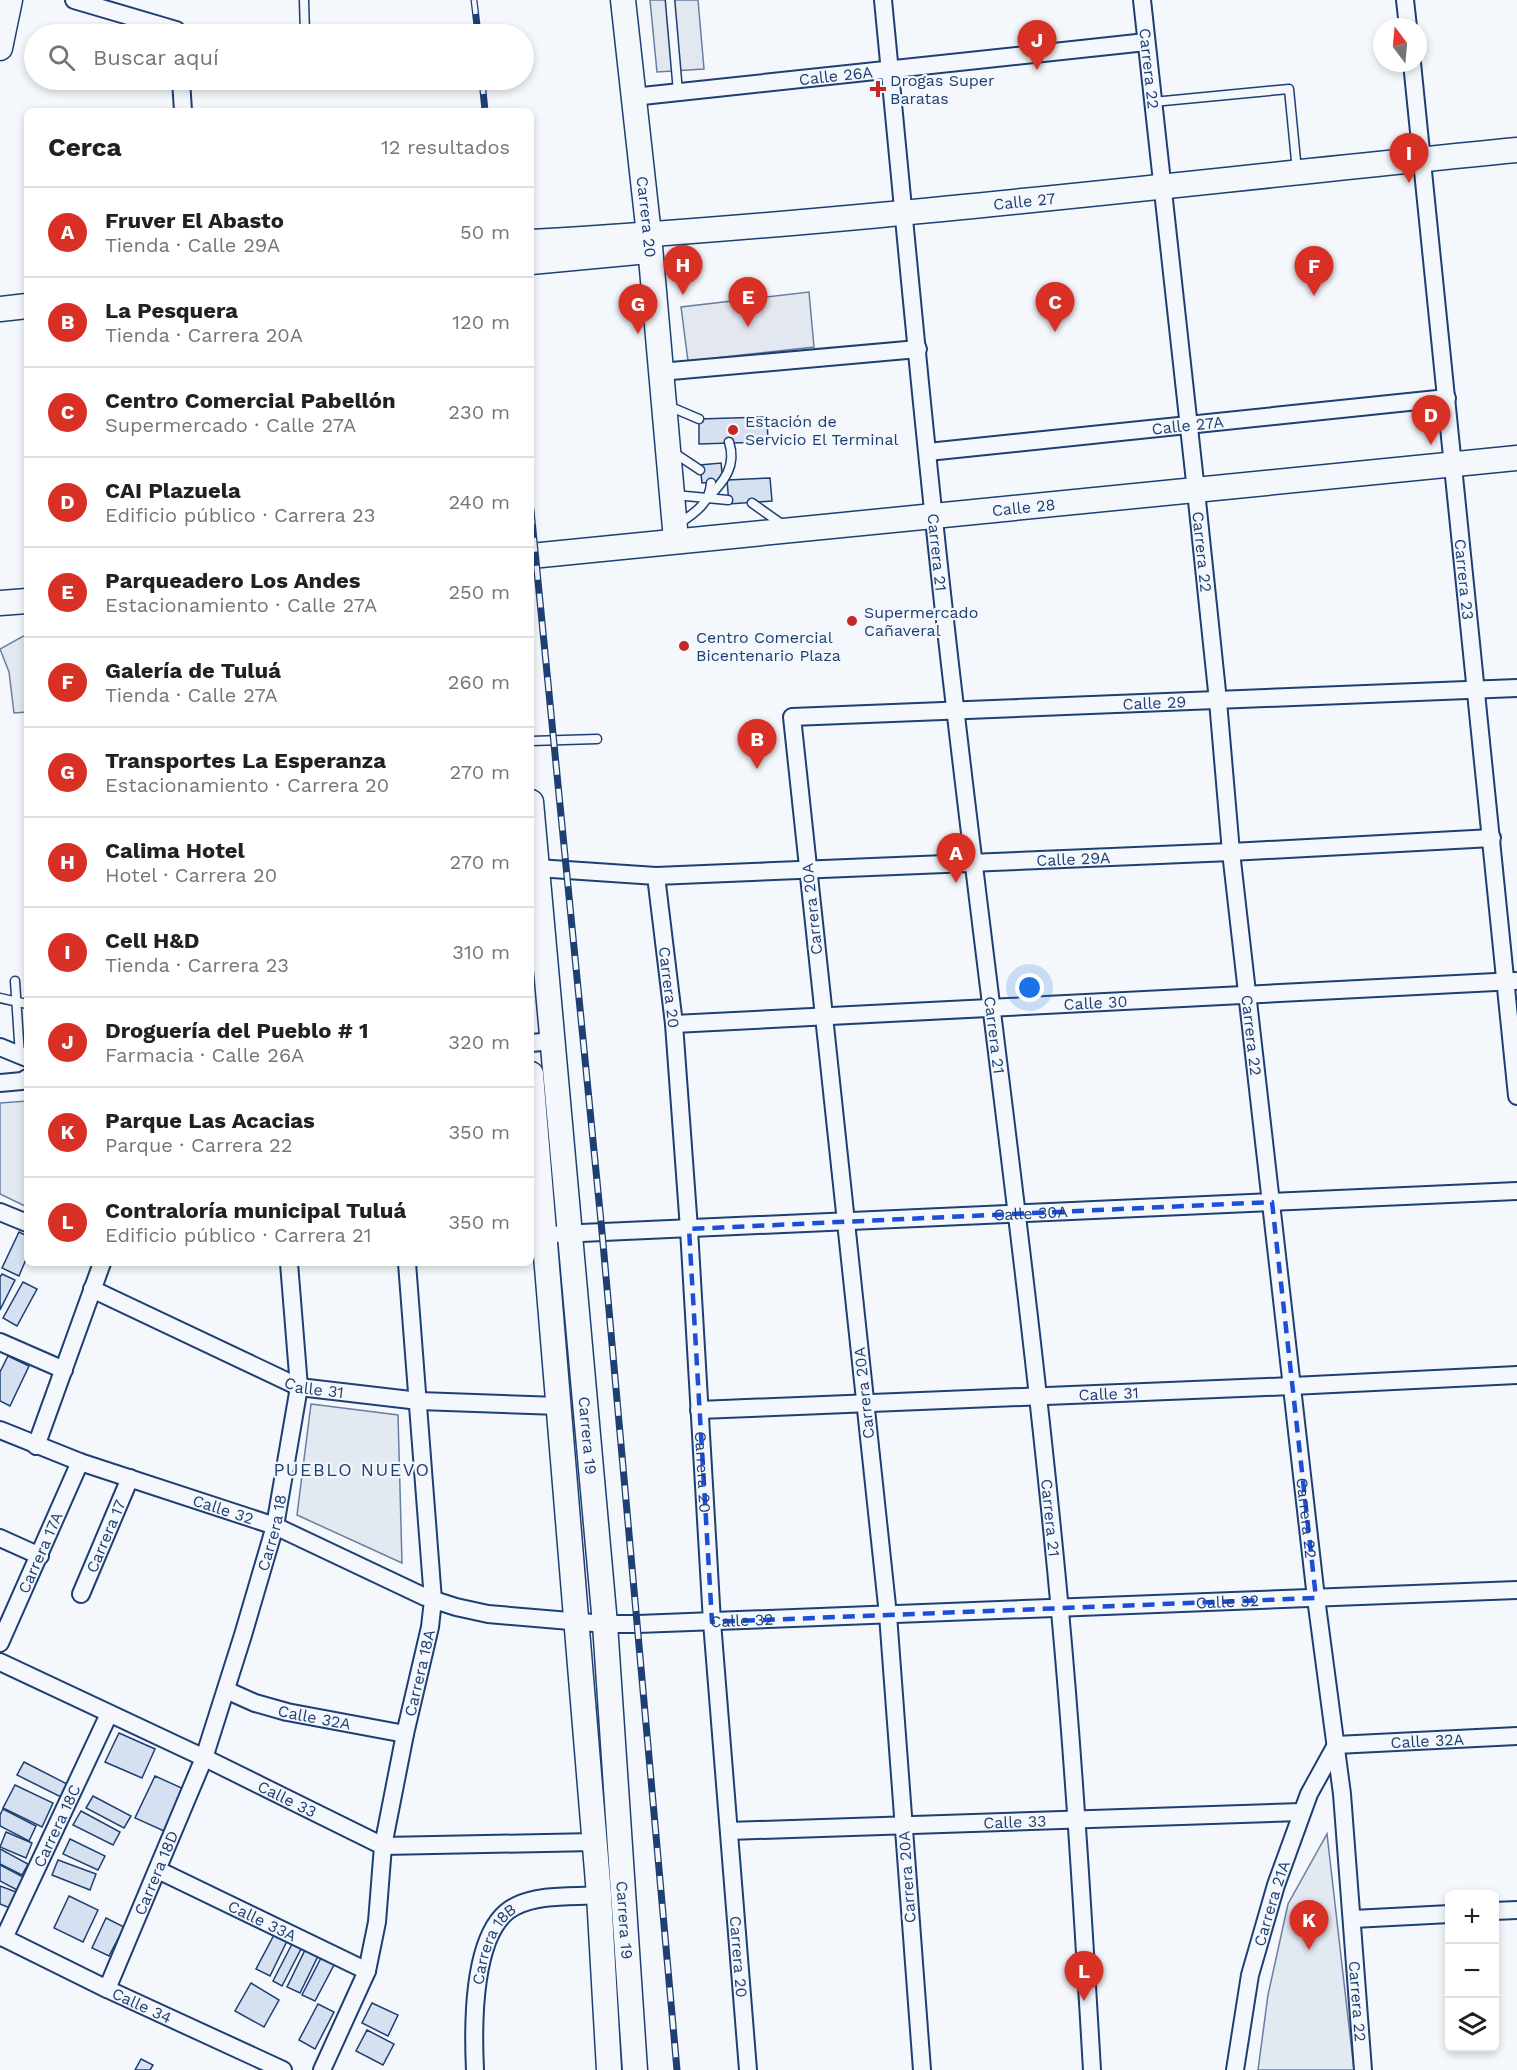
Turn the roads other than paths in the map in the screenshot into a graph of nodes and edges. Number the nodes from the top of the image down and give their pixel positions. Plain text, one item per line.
1 (8, 0) edge
2 (74, 0) edge
3 (304, 0) edge
4 (623, 0) edge
5 (670, 0) edge
6 (883, 0) edge
7 (1142, 0) edge
8 (1405, 0) edge
9 (1407, 18) edge
10 (150, 24) edge
11 (305, 24) edge
12 (1146, 42) junction
13 (0, 48) edge
14 (890, 70) junction
15 (1413, 72) edge
16 (181, 90) edge
17 (678, 92) junction
18 (633, 97) junction
19 (1153, 102) junction
20 (183, 108) edge
21 (1517, 150) edge
22 (1423, 159) junction
23 (1297, 174) junction
24 (1164, 188) junction
25 (904, 213) junction
26 (534, 242) edge
27 (650, 243) junction
28 (534, 262) edge
29 (24, 306) edge
30 (0, 309) edge
31 (918, 349) junction
32 (660, 372) junction
33 (1447, 398) junction
34 (663, 404) junction
35 (699, 419) dead end
36 (1190, 425) junction
37 (729, 442) dead end
38 (667, 449) junction
39 (928, 452) junction
40 (1517, 458) edge
41 (1454, 464) junction
42 (700, 470) dead end
43 (711, 483) dead end
44 (1197, 491) junction
45 (671, 495) junction
46 (708, 498) junction
47 (728, 500) dead end
48 (752, 502) dead end
49 (934, 517) junction
50 (790, 530) junction
51 (675, 534) junction
52 (534, 556) edge
53 (24, 601) edge
54 (0, 603) edge
55 (1517, 688) edge
56 (1476, 690) junction
57 (1218, 700) junction
58 (955, 710) junction
59 (792, 717) joint
60 (597, 739) dead end
61 (534, 741) edge
62 (534, 835) edge
63 (1492, 838) junction
64 (1231, 852) junction
65 (975, 863) junction
66 (537, 868) junction
67 (808, 870) junction
68 (656, 876) junction
69 (15, 981) dead end
70 (1511, 981) edge
71 (1247, 994) junction
72 (0, 998) edge
73 (16, 1002) junction
74 (24, 1003) edge
75 (992, 1008) junction
76 (823, 1017) junction
77 (674, 1024) junction
78 (542, 1042) edge
79 (0, 1047) edge
80 (23, 1057) edge
81 (24, 1080) edge
82 (0, 1083) edge
83 (1517, 1096) edge
84 (534, 1108) edge
85 (1517, 1191) edge
86 (1272, 1202) junction
87 (0, 1212) edge
88 (1018, 1213) junction
89 (847, 1221) junction
90 (24, 1222) edge
91 (689, 1229) junction
92 (571, 1233) junction
93 (545, 1235) junction
94 (101, 1266) edge
95 (289, 1266) edge
96 (407, 1266) edge
97 (92, 1289) junction
98 (0, 1342) edge
99 (64, 1370) junction
100 (1517, 1375) edge
101 (1292, 1386) junction
102 (299, 1387) junction
103 (1038, 1396) junction
104 (419, 1401) junction
105 (864, 1402) junction
106 (559, 1406) junction
107 (699, 1410) junction
108 (0, 1430) edge
109 (36, 1446) junction
110 (80, 1462) junction
111 (130, 1478) junction
112 (275, 1526) junction
113 (0, 1538) edge
114 (40, 1556) junction
115 (1517, 1590) edge
116 (81, 1594) dead end
117 (1316, 1598) junction
118 (433, 1600) junction
119 (1059, 1608) junction
120 (888, 1615) junction
121 (577, 1622) junction
122 (712, 1622) junction
123 (605, 1624) junction
124 (1, 1636) edge
125 (0, 1662) edge
126 (226, 1690) junction
127 (109, 1713) junction
128 (405, 1734) junction
129 (1517, 1736) edge
130 (1336, 1744) junction
131 (204, 1758) junction
132 (1302, 1812) junction
133 (1078, 1819) junction
134 (904, 1826) junction
135 (729, 1832) junction
136 (595, 1842) junction
137 (383, 1846) junction
138 (158, 1870) junction
139 (599, 1895) junction
140 (1517, 1910) edge
141 (1499, 1911) edge
142 (1445, 1914) edge
143 (1353, 1918) junction
144 (2, 1937) edge
145 (367, 1971) junction
146 (107, 1989) junction
147 (283, 2070) edge
148 (322, 2070) edge
149 (475, 2070) edge
150 (609, 2070) edge
151 (635, 2070) edge
152 (748, 2070) edge
153 (922, 2070) edge
154 (1092, 2070) edge
155 (1235, 2070) edge
156 (1363, 2070) edge

1 - 13 main road
2 - 10 street
3 - 11 lane
4 - 18 main road, Carrera 20
5 - 17 lane
6 - 14 street, Carrera 21
7 - 12 street, Carrera 22
8 - 9 street
12 - 14 street, Calle 26A
12 - 19 street, Carrera 22
14 - 17 street, Calle 26A
14 - 25 street, Carrera 21
15 - 22 street, Carrera 23
16 - 20 street
17 - 18 street, Calle 26A
18 - 27 main road, Carrera 20
19 - 23 lane
19 - 24 street, Carrera 22
21 - 22 main road, Calle 27
22 - 23 main road, Calle 27
22 - 33 street, Carrera 23
23 - 24 main road, Calle 27
24 - 25 main road, Calle 27
24 - 36 street, Carrera 22
25 - 27 main road, Calle 27
25 - 31 street, Carrera 21
26 - 27 main road, Calle 27
27 - 28 main road, Calle 27
27 - 32 main road, Carrera 20
29 - 30 main road
31 - 32 street
31 - 39 street, Carrera 21
32 - 34 main road, Carrera 20
33 - 36 street, Calle 27A
33 - 41 street, Carrera 23
34 - 35 lane
34 - 38 main road, Carrera 20
36 - 39 street, Calle 27A
36 - 44 street, Carrera 22
37 - 46 lane
38 - 42 lane
38 - 45 main road, Carrera 20
39 - 49 street, Carrera 21
40 - 41 main road, Calle 28
41 - 44 main road, Calle 28
41 - 56 street, Carrera 23
43 - 46 lane
44 - 49 main road, Calle 28
44 - 57 street, Carrera 22
45 - 46 lane
45 - 51 main road, Carrera 20
46 - 47 lane
46 - 51 lane
48 - 50 lane
49 - 50 main road, Calle 28
49 - 58 street, Carrera 21
50 - 51 main road, Calle 28
51 - 52 main road, Calle 28
53 - 54 main road
55 - 56 street, Calle 29
56 - 57 street, Calle 29
56 - 63 street, Carrera 23
57 - 58 street, Calle 29
57 - 64 street, Carrera 22
58 - 59 street, Calle 29
58 - 65 street, Carrera 21
59 - 67 street, Carrera 20A
60 - 61 lane
62 - 66 main road, Carrera 19
63 - 64 street, Calle 29A
63 - 70 street, Carrera 23
64 - 65 street, Calle 29A
64 - 71 street, Carrera 22
65 - 67 street, Calle 29A
65 - 75 street, Carrera 21
66 - 68 street, Calle 29A
66 - 78 main road, Carrera 19
67 - 68 street, Calle 29A
67 - 76 street, Carrera 20A
68 - 77 street, Carrera 20
69 - 73 lane
70 - 71 street, Calle 30
70 - 83 street, Carrera 23
71 - 75 street, Calle 30
71 - 86 street, Carrera 22
72 - 73 lane
73 - 74 lane
73 - 80 lane
75 - 76 street, Calle 30
75 - 88 street, Carrera 21
76 - 77 street, Calle 30
76 - 89 street, Carrera 20A
77 - 91 street, Carrera 20
78 - 92 main road, Carrera 19
79 - 80 street
81 - 82 street
84 - 93 main road, Carrera 19
85 - 86 street, Calle 30A
86 - 88 street, Calle 30A
86 - 101 street, Carrera 22
87 - 90 street
88 - 89 street, Calle 30A
88 - 103 street, Carrera 21
89 - 91 street, Calle 30A
89 - 105 street, Carrera 20A
91 - 92 street, Calle 30A
91 - 107 street, Carrera 20
92 - 93 street, Calle 30A
92 - 123 main road, Carrera 19
93 - 106 main road, Carrera 19
94 - 97 street
95 - 102 street, Carrera 18
96 - 104 street, Carrera 18A
97 - 99 street
97 - 102 street, Calle 31
98 - 99 street
99 - 109 street
100 - 101 street, Calle 31
101 - 103 street, Calle 31
101 - 117 street, Carrera 22
102 - 104 street, Calle 31
102 - 112 street, Carrera 18
103 - 105 street, Calle 31
103 - 119 street, Carrera 21
104 - 106 street, Calle 31
104 - 118 street, Carrera 18A
105 - 107 street, Calle 31
105 - 120 street, Carrera 20A
106 - 121 main road, Carrera 19
107 - 122 street, Carrera 20
108 - 109 street, Calle 32
109 - 110 street, Calle 32
110 - 111 street, Calle 32
110 - 114 street, Carrera 17A
111 - 112 street, Calle 32
111 - 116 street, Carrera 17
112 - 118 street, Calle 32
112 - 126 street, Carrera 18
113 - 114 street
114 - 124 street, Carrera 17A
115 - 117 street, Calle 32
117 - 119 street, Calle 32
117 - 130 street, Carrera 22
118 - 121 street, Calle 32
118 - 128 street, Carrera 18A
119 - 120 street, Calle 32
119 - 133 street, Carrera 21
120 - 122 street, Calle 32
120 - 134 street, Carrera 20A
121 - 123 street, Calle 32
121 - 136 main road, Carrera 19
122 - 123 street, Calle 32
122 - 135 street, Carrera 20
123 - 151 main road, Carrera 19
125 - 127 street, Calle 33
126 - 128 street, Calle 32A
126 - 131 street, Carrera 18
127 - 131 street, Calle 33
127 - 144 street, Carrera 18C
128 - 137 street, Carrera 18A
129 - 130 street, Calle 32A
130 - 132 street, Carrera 21A
130 - 143 street, Carrera 22
131 - 137 street, Calle 33
131 - 138 street, Carrera 18D
132 - 133 street, Calle 33
132 - 155 street, Carrera 21A
133 - 134 street, Calle 33
133 - 154 street, Carrera 21
134 - 135 street, Calle 33
134 - 153 street, Carrera 20A
135 - 152 street, Carrera 20
136 - 137 street, Calle 33
136 - 139 main road, Carrera 19
137 - 145 street, Carrera 18A
138 - 145 street, Calle 33A
138 - 146 street, Carrera 18D
139 - 149 street, Carrera 18B
139 - 150 main road, Carrera 19
140 - 141 street
142 - 143 street
143 - 156 street, Carrera 22
144 - 146 street, Calle 34
145 - 148 street, Carrera 18A
146 - 147 street, Calle 34

